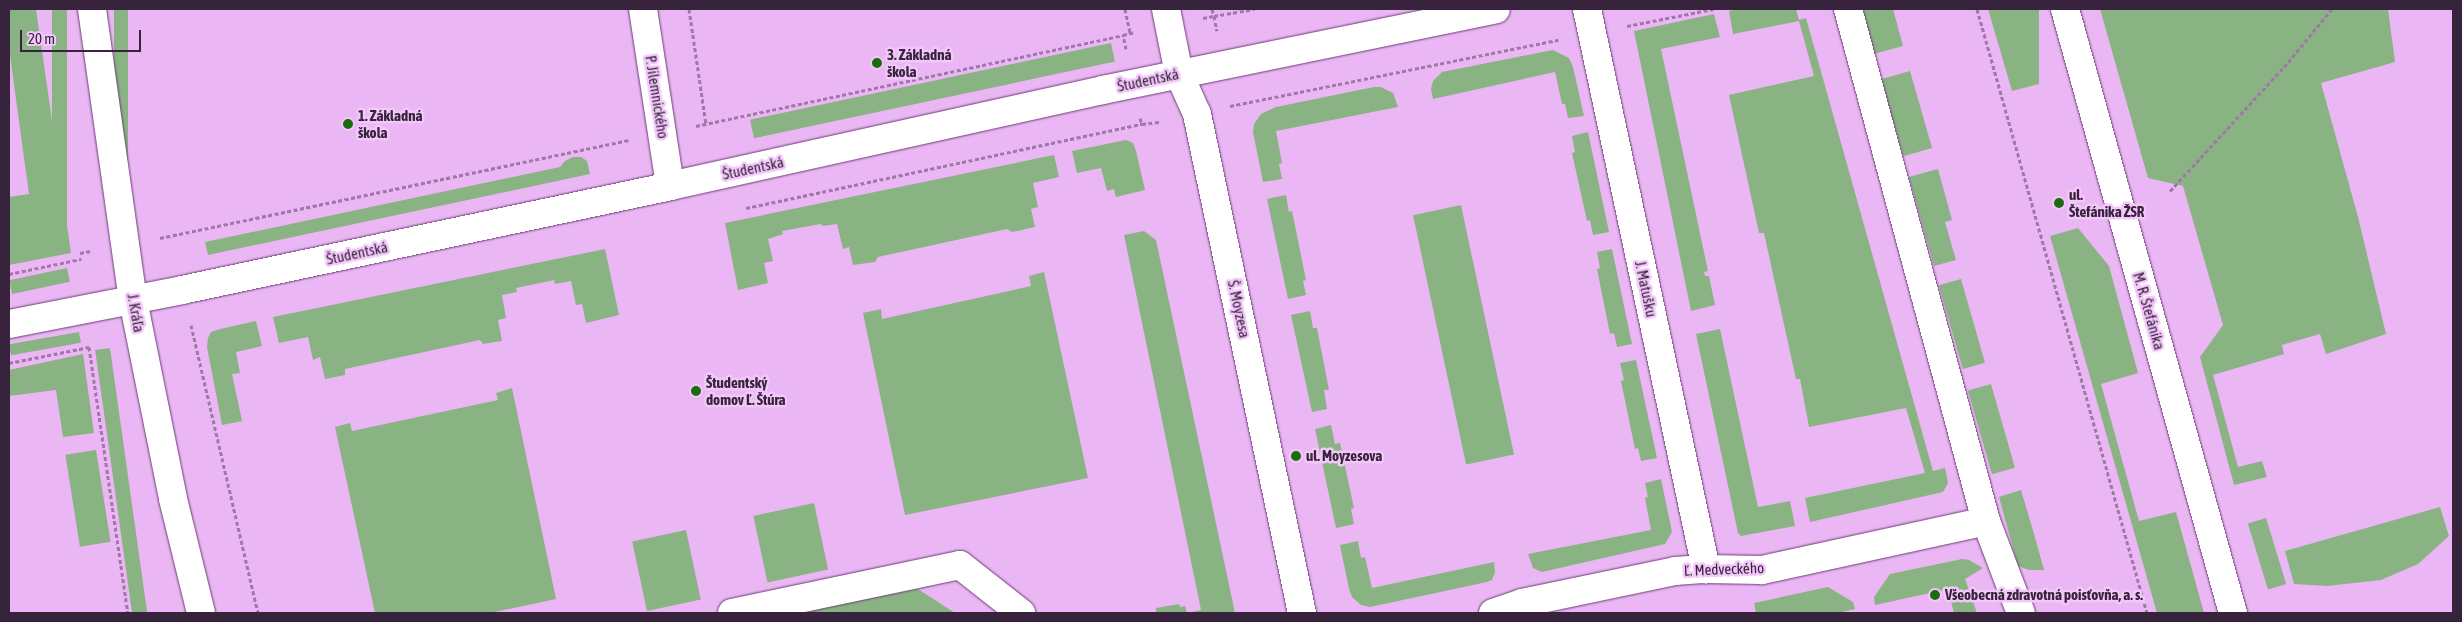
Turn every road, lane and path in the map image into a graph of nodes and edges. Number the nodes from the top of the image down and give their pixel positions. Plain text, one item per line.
1 (92, 9) edge
2 (643, 9) edge
3 (689, 9) edge
4 (1125, 9) edge
5 (1166, 9) edge
6 (1212, 9) edge
7 (1254, 9) edge
8 (1496, 9) edge
9 (1587, 9) edge
10 (1713, 9) edge
11 (1848, 9) edge
12 (1977, 9) edge
13 (2065, 9) edge
14 (2332, 9) edge
15 (1214, 16) junction
16 (1198, 19) dead end
17 (1618, 28) dead end
18 (1138, 31) dead end
19 (1130, 33) junction
20 (1217, 33) dead end
21 (1567, 38) dead end
22 (1126, 51) dead end
23 (1179, 74) junction
24 (1227, 107) dead end
25 (706, 124) dead end
26 (670, 186) junction
27 (2170, 191) dead end
28 (81, 259) dead end
29 (9, 274) edge
30 (133, 300) junction
31 (9, 324) edge
32 (191, 325) dead end
33 (9, 363) edge
34 (1986, 521) junction
35 (1706, 569) junction
36 (128, 613) edge
37 (201, 613) edge
38 (258, 613) edge
39 (732, 613) edge
40 (1022, 613) edge
41 (1302, 613) edge
42 (1493, 613) edge
43 (2021, 613) edge
44 (2147, 613) edge
45 (2233, 613) edge

1 - 30 street, J. Kráľa
2 - 26 street, P. Jilemnického
3 - 25 path
4 - 19 path
5 - 23 street, Š. Moyzesa
6 - 15 path
7 - 15 path
8 - 23 street, Študentská
9 - 35 street, J. Matušku
10 - 17 path
11 - 34 street
12 - 44 path
13 - 45 street, M. R. Štefánika
14 - 27 path
15 - 16 path
15 - 20 path
18 - 19 path
19 - 22 path
21 - 24 path
23 - 26 street, Študentská
23 - 41 street, Š. Moyzesa
26 - 30 street, Študentská
28 - 29 path
30 - 31 street, Študentská
30 - 37 street, J. Kráľa
32 - 38 path
33 - 36 path
34 - 35 street, Ľ. Medveckého
34 - 43 street
35 - 42 street, Ľ. Medveckého
39 - 40 street

